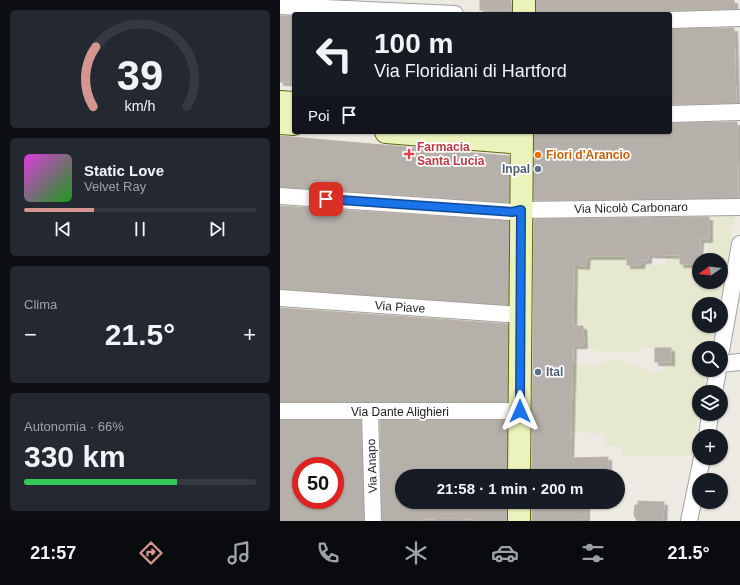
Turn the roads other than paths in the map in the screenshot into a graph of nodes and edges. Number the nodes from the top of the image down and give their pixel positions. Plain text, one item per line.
1 (524, 0) edge
2 (280, 6) edge
3 (411, 6) edge
4 (444, 12) edge
5 (524, 12) edge
6 (740, 18) edge
7 (672, 20) edge
8 (280, 102) edge
9 (292, 103) edge
10 (740, 112) edge
11 (672, 114) edge
12 (280, 123) edge
13 (292, 124) edge
14 (431, 134) edge
15 (522, 138) edge
16 (280, 196) edge
17 (740, 207) edge
18 (521, 210) junction
19 (740, 244) edge
20 (280, 298) edge
21 (521, 315) junction
22 (723, 341) edge
23 (740, 362) edge
24 (728, 363) edge
25 (280, 411) edge
26 (520, 411) junction
27 (370, 412) junction
28 (701, 465) edge
29 (519, 469) edge
30 (519, 509) edge
31 (373, 521) edge
32 (519, 521) edge
33 (689, 521) edge

1 - 5 main road
2 - 3 street
3 - 4 street
6 - 7 street
8 - 9 main road
10 - 11 street
12 - 13 main road
14 - 15 main road
15 - 18 main road
16 - 18 street, Via Nicolò Carbonaro
17 - 18 street, Via Nicolò Carbonaro
18 - 21 main road
19 - 22 street
20 - 21 street, Via Piave
21 - 26 main road
23 - 24 street
25 - 27 street, Via Dante Alighieri
26 - 27 street, Via Dante Alighieri
26 - 29 main road
27 - 31 street, Via Anapo
28 - 33 street
30 - 32 main road

